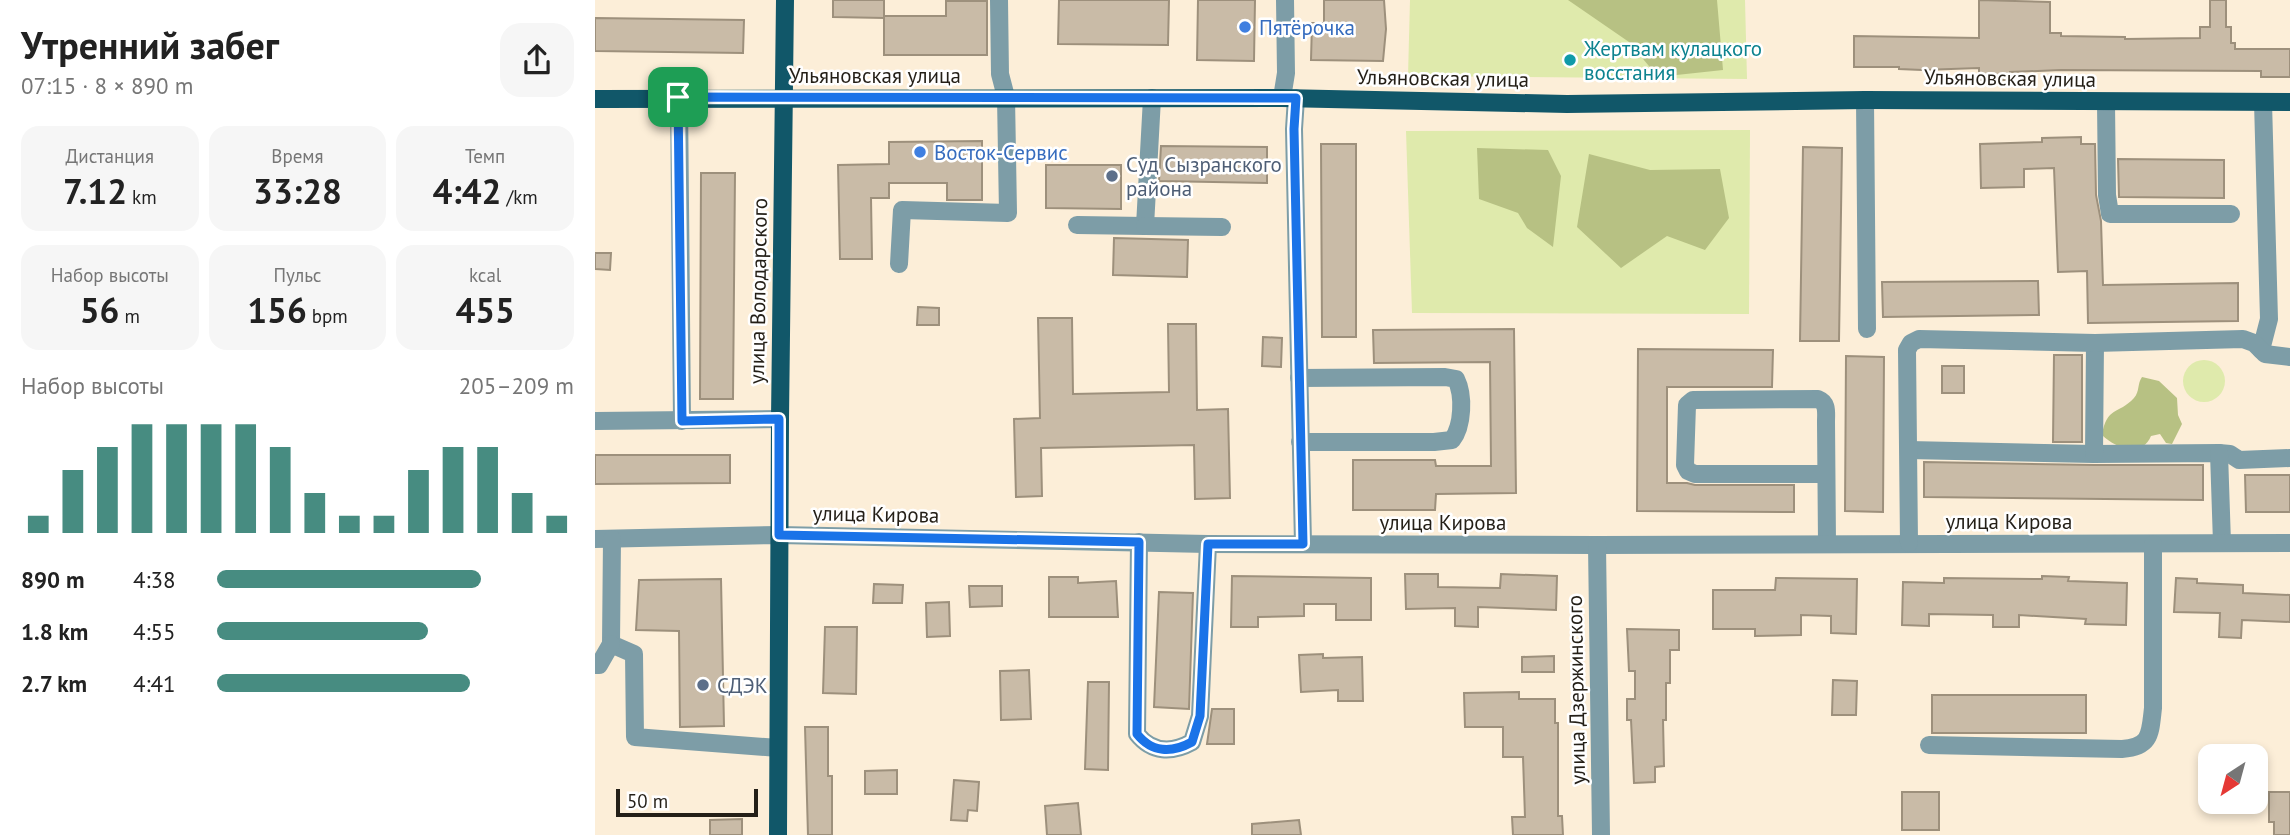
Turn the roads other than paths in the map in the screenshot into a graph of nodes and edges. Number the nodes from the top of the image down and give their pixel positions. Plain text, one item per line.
1 (785, 0) edge
2 (999, 0) edge
3 (1285, 0) edge
4 (678, 97) junction
5 (1006, 97) junction
6 (784, 98) junction
7 (1152, 98) junction
8 (1289, 98) junction
9 (595, 99) edge
10 (1865, 100) junction
11 (2106, 102) junction
12 (2263, 102) junction
13 (2290, 102) edge
14 (2231, 214) dead end
15 (1077, 225) dead end
16 (1145, 226) junction
17 (1222, 227) dead end
18 (899, 264) dead end
19 (1867, 329) dead end
20 (2095, 343) junction
21 (2261, 350) junction
22 (2290, 357) edge
23 (1299, 378) junction
24 (779, 419) junction
25 (595, 421) edge
26 (682, 421) junction
27 (1300, 442) junction
28 (1909, 450) junction
29 (2220, 453) junction
30 (2094, 454) junction
31 (2290, 458) edge
32 (1825, 474) junction
33 (779, 535) junction
34 (604, 539) edge
35 (1139, 542) junction
36 (1909, 543) junction
37 (2221, 543) junction
38 (2290, 543) edge
39 (1208, 544) junction
40 (1303, 544) junction
41 (1826, 544) junction
42 (2153, 544) junction
43 (1597, 545) junction
44 (611, 644) junction
45 (595, 665) edge
46 (1929, 745) dead end
47 (778, 748) junction
48 (778, 835) edge
49 (1601, 835) edge

1 - 6 main road, улица Володарского
2 - 5 street
3 - 8 street
4 - 6 main road, Ульяновская улица
4 - 9 main road, Ульяновская улица
4 - 26 street
5 - 6 main road, Ульяновская улица
5 - 7 main road, Ульяновская улица
5 - 18 street
6 - 24 main road, улица Володарского
7 - 8 main road, Ульяновская улица
7 - 16 street
8 - 10 main road, Ульяновская улица
8 - 23 street
10 - 11 main road, Ульяновская улица
10 - 19 street
11 - 12 main road, Ульяновская улица
11 - 14 street
12 - 13 main road, Ульяновская улица
12 - 21 street
15 - 16 street
16 - 17 street
20 - 21 street
20 - 28 street
20 - 30 street
21 - 22 street
23 - 27 street
23 - 27 street
24 - 26 street
24 - 33 main road, улица Володарского
25 - 26 street
27 - 40 street
28 - 30 street
28 - 36 street
29 - 30 street
29 - 31 street
29 - 37 street
32 - 32 street
32 - 41 street
33 - 34 street, улица Кирова
33 - 35 street, улица Кирова
33 - 47 main road, улица Володарского
34 - 44 street
35 - 39 street, улица Кирова
35 - 39 street
36 - 41 street, улица Кирова
36 - 42 street, улица Кирова
37 - 38 street, улица Кирова
37 - 42 street, улица Кирова
39 - 40 street, улица Кирова
40 - 43 street, улица Кирова
41 - 43 street, улица Кирова
42 - 46 street
43 - 49 street, улица Дзержинского
44 - 45 street
44 - 47 street
47 - 48 main road, улица Володарского

